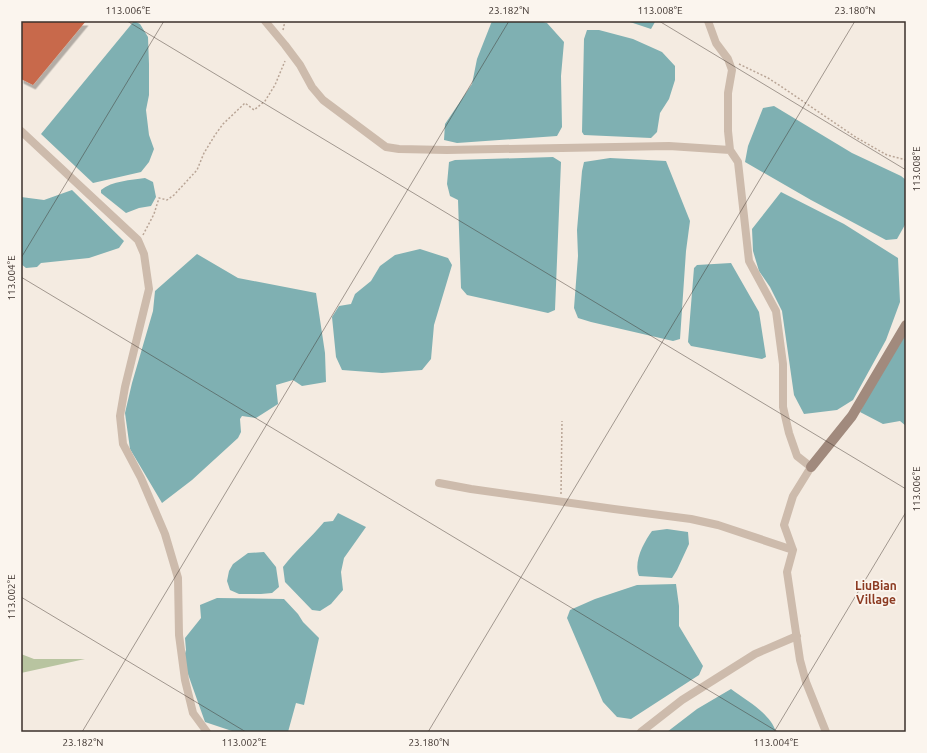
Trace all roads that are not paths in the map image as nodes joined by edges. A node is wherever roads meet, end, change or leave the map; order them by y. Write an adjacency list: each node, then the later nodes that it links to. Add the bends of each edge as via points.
1 (265, 21): 4 (street, via 300,65 312,87 323,100 386,147 447,150 669,146)
2 (708, 21): 4 (street, via 716,43 728,59 732,70 728,93)
3 (21, 131): 10 (street, via 138,240 144,254 149,289 125,386 120,416 123,444 141,478 164,534 178,578 179,635 185,680 193,713)
4 (730, 150): 6 (street, via 738,162 750,261 776,311 783,364 783,407 789,433 798,456)
5 (906, 325): 6 (street, via 852,416)
6 (811, 466): 8 (street, via 792,496 784,525)
7 (439, 483): 8 (street, via 561,502 691,518)
8 (793, 550): 9 (street, via 787,572)
9 (797, 636): 11 (street, via 755,654 682,700); 12 (street, via 806,682)
10 (207, 732)
11 (641, 732)
12 (826, 732)

